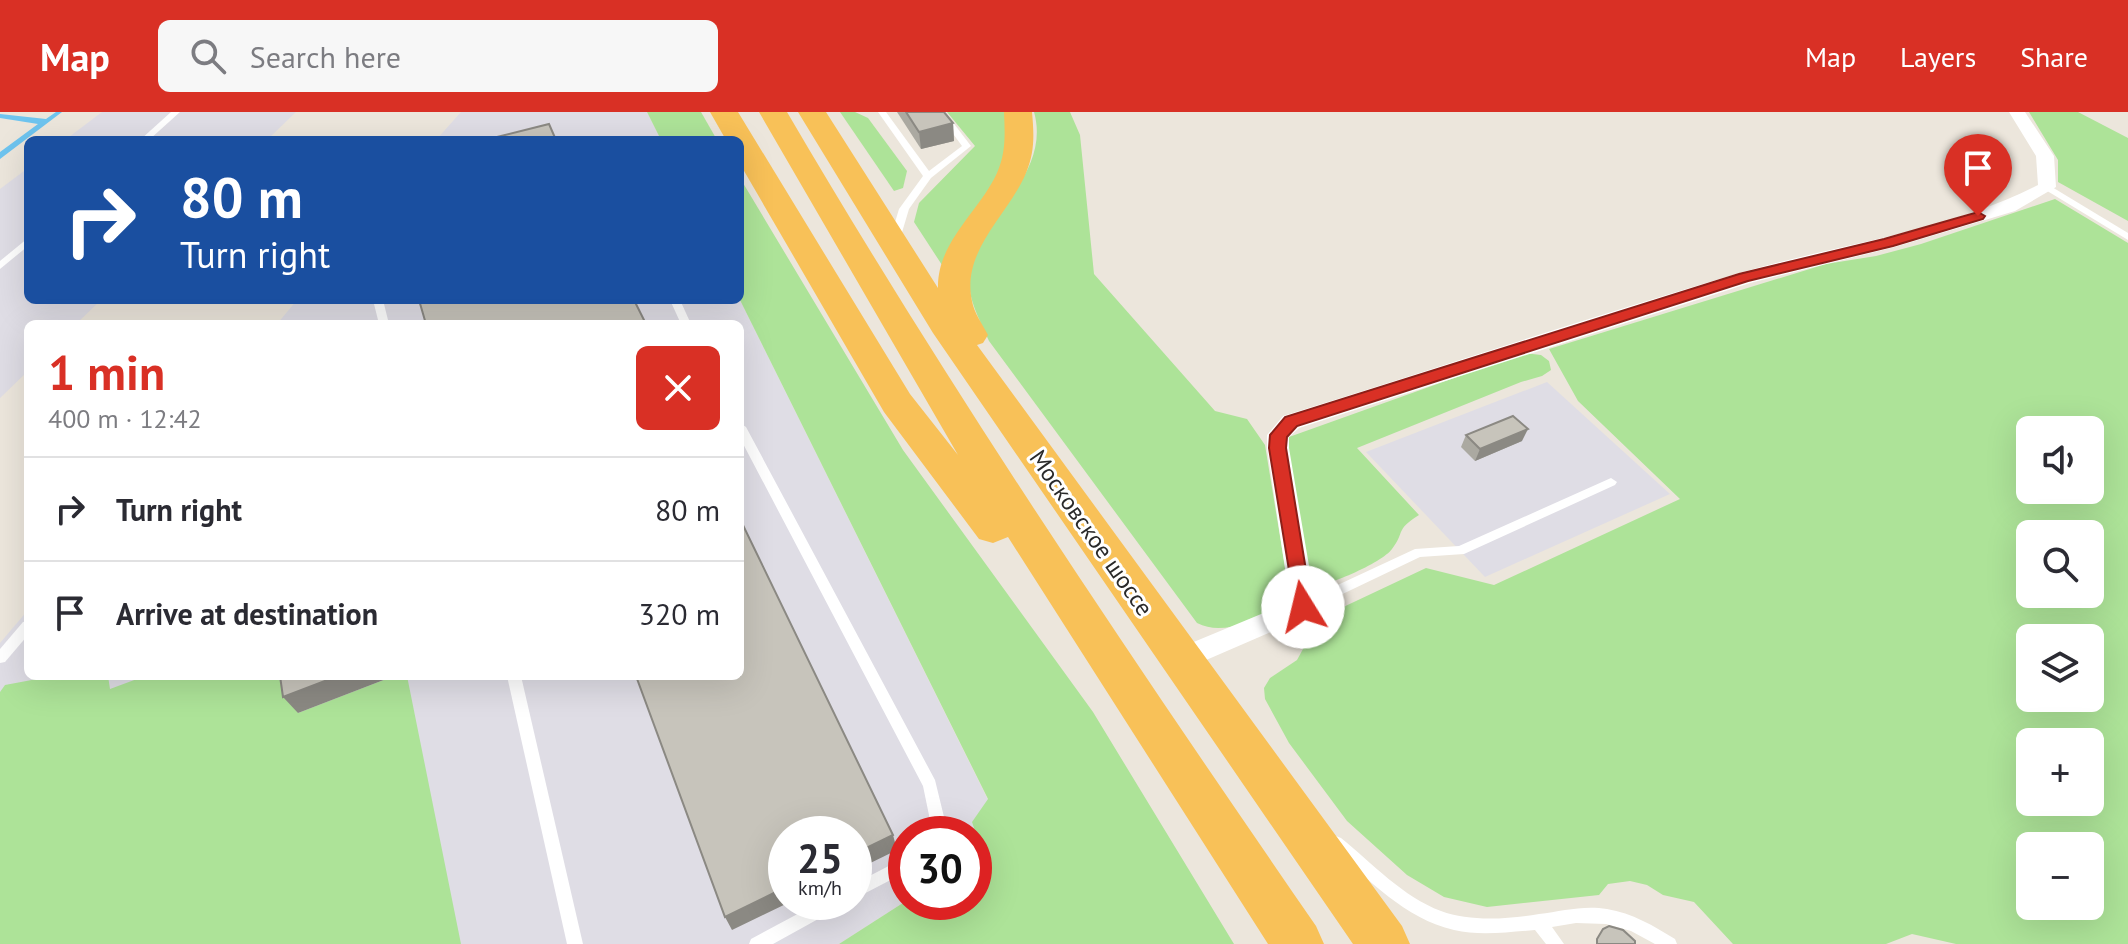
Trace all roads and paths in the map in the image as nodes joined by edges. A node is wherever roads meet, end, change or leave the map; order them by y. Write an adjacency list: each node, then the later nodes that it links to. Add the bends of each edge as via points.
1 (176, 112): 9 (lane)
2 (724, 112): 10 (highway)
3 (773, 112): 22 (highway, via 924,373)
4 (812, 112): 16 (highway, Московское шоссе)
5 (882, 112): 12 (lane)
6 (941, 112): 12 (lane, via 967,146)
7 (1018, 112): 18 (highway, via 1023,134 1019,162 965,242 953,283 966,328 995,369)
8 (2017, 112): 13 (street, via 2045,156)
9 (149, 136)
10 (738, 136)
11 (744, 146): 22 (highway, via 897,403 1003,543)
12 (928, 176): 16 (lane, via 904,209)
13 (2047, 187): 14 (lane); 21 (street, via 2008,207 1744,278 1291,422 1278,435 1278,448)
14 (2128, 237)
15 (24, 245): 17 (lane)
16 (893, 246): 18 (highway, Московское шоссе)
17 (0, 266)
18 (1013, 421): 25 (highway, Московское шоссе)
19 (744, 435): 28 (lane, via 930,785)
20 (1611, 482): 21 (lane, via 1460,551 1419,552)
21 (1303, 607): 25 (street)
22 (1085, 627): 34 (highway)
23 (24, 631): 24 (lane)
24 (0, 658)
25 (1181, 659): 27 (highway, Московское шоссе)
26 (515, 680): 32 (lane)
27 (1278, 798): 30 (lane, via 1426,914 1482,925); 35 (highway, Московское шоссе)
28 (937, 816)
29 (802, 920): 33 (lane)
30 (1538, 922): 31 (lane, via 1579,913 1617,916); 36 (lane)
31 (1642, 926): 37 (lane); 38 (lane)
32 (575, 944)
33 (757, 944)
34 (1298, 944)
35 (1384, 944)
36 (1556, 944)
37 (1652, 944)
38 (1669, 944)

